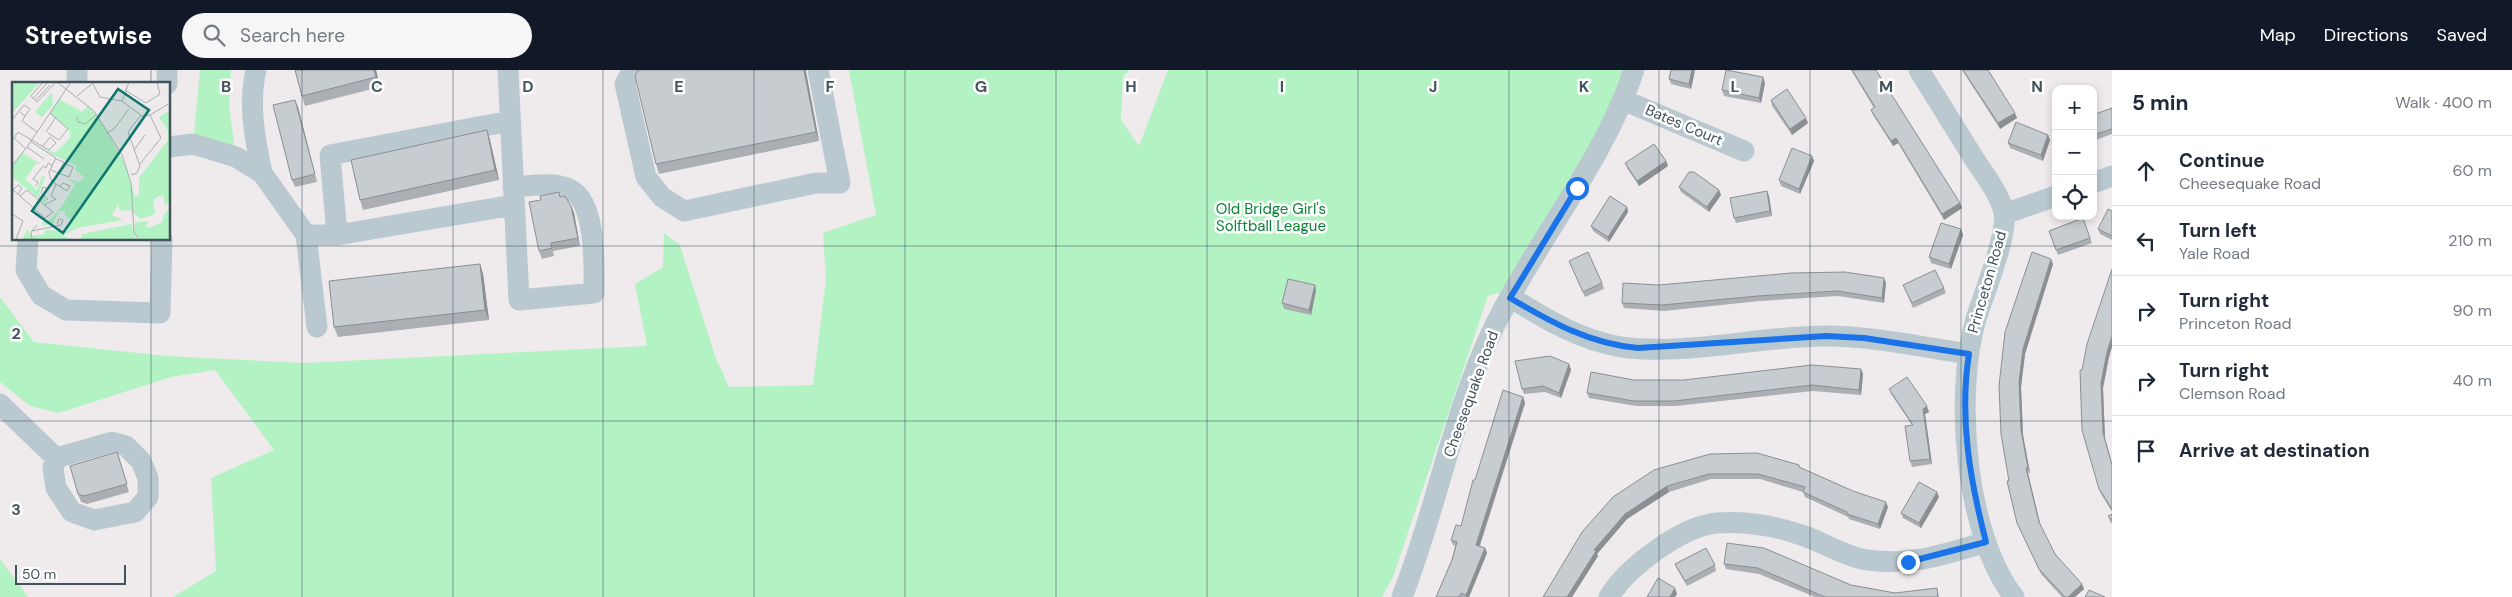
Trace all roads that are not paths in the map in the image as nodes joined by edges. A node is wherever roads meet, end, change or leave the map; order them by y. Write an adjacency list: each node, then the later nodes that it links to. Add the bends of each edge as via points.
1 (256, 70): 11 (street, via 252,115)
2 (508, 70): 8 (street)
3 (633, 70): 4 (street, via 625,84 646,177 662,197 684,211 816,183 840,182)
4 (818, 70)
5 (1634, 70): 7 (street, Cheesequake Road)
6 (1920, 70): 16 (street, Princeton Road, via 1992,188)
7 (1623, 100): 10 (street, Bates Court); 21 (street, Cheesequake Road, via 1602,146)
8 (510, 121): 14 (street); 17 (street, via 330,155)
9 (170, 147): 11 (street, via 192,144 236,157)
10 (1744, 151)
11 (262, 173): 18 (street)
12 (2112, 176): 13 (street)
13 (2097, 181)
14 (514, 196): 14 (street, via 519,300 594,293 595,245 591,225 573,190 559,186); 17 (street)
15 (2052, 197): 16 (street)
16 (2004, 214): 23 (street, Princeton Road, via 1999,245)
17 (337, 235): 18 (street)
18 (306, 236): 22 (street)
19 (28, 240): 20 (street, via 26,270 41,295 66,310 160,313)
20 (162, 240)
21 (1510, 298): 23 (street, via 1568,331 1620,346 1661,348 1826,336 1864,338); 27 (street, Cheesequake Road, via 1485,348)
22 (317, 327)
23 (1969, 354): 26 (street, Princeton Road, via 1964,397 1965,426)
24 (0, 404): 25 (street)
25 (56, 458): 25 (street, via 53,468 56,488 72,512 94,520 135,512 148,497 148,478 141,461 126,446 112,442)
26 (1986, 542): 28 (street, via 1908,562 1864,560 1796,533 1750,523 1715,523 1653,552 1634,566); 29 (street, Princeton Road, via 1996,569)
27 (1402, 597)
28 (1609, 597)
29 (2014, 597)

